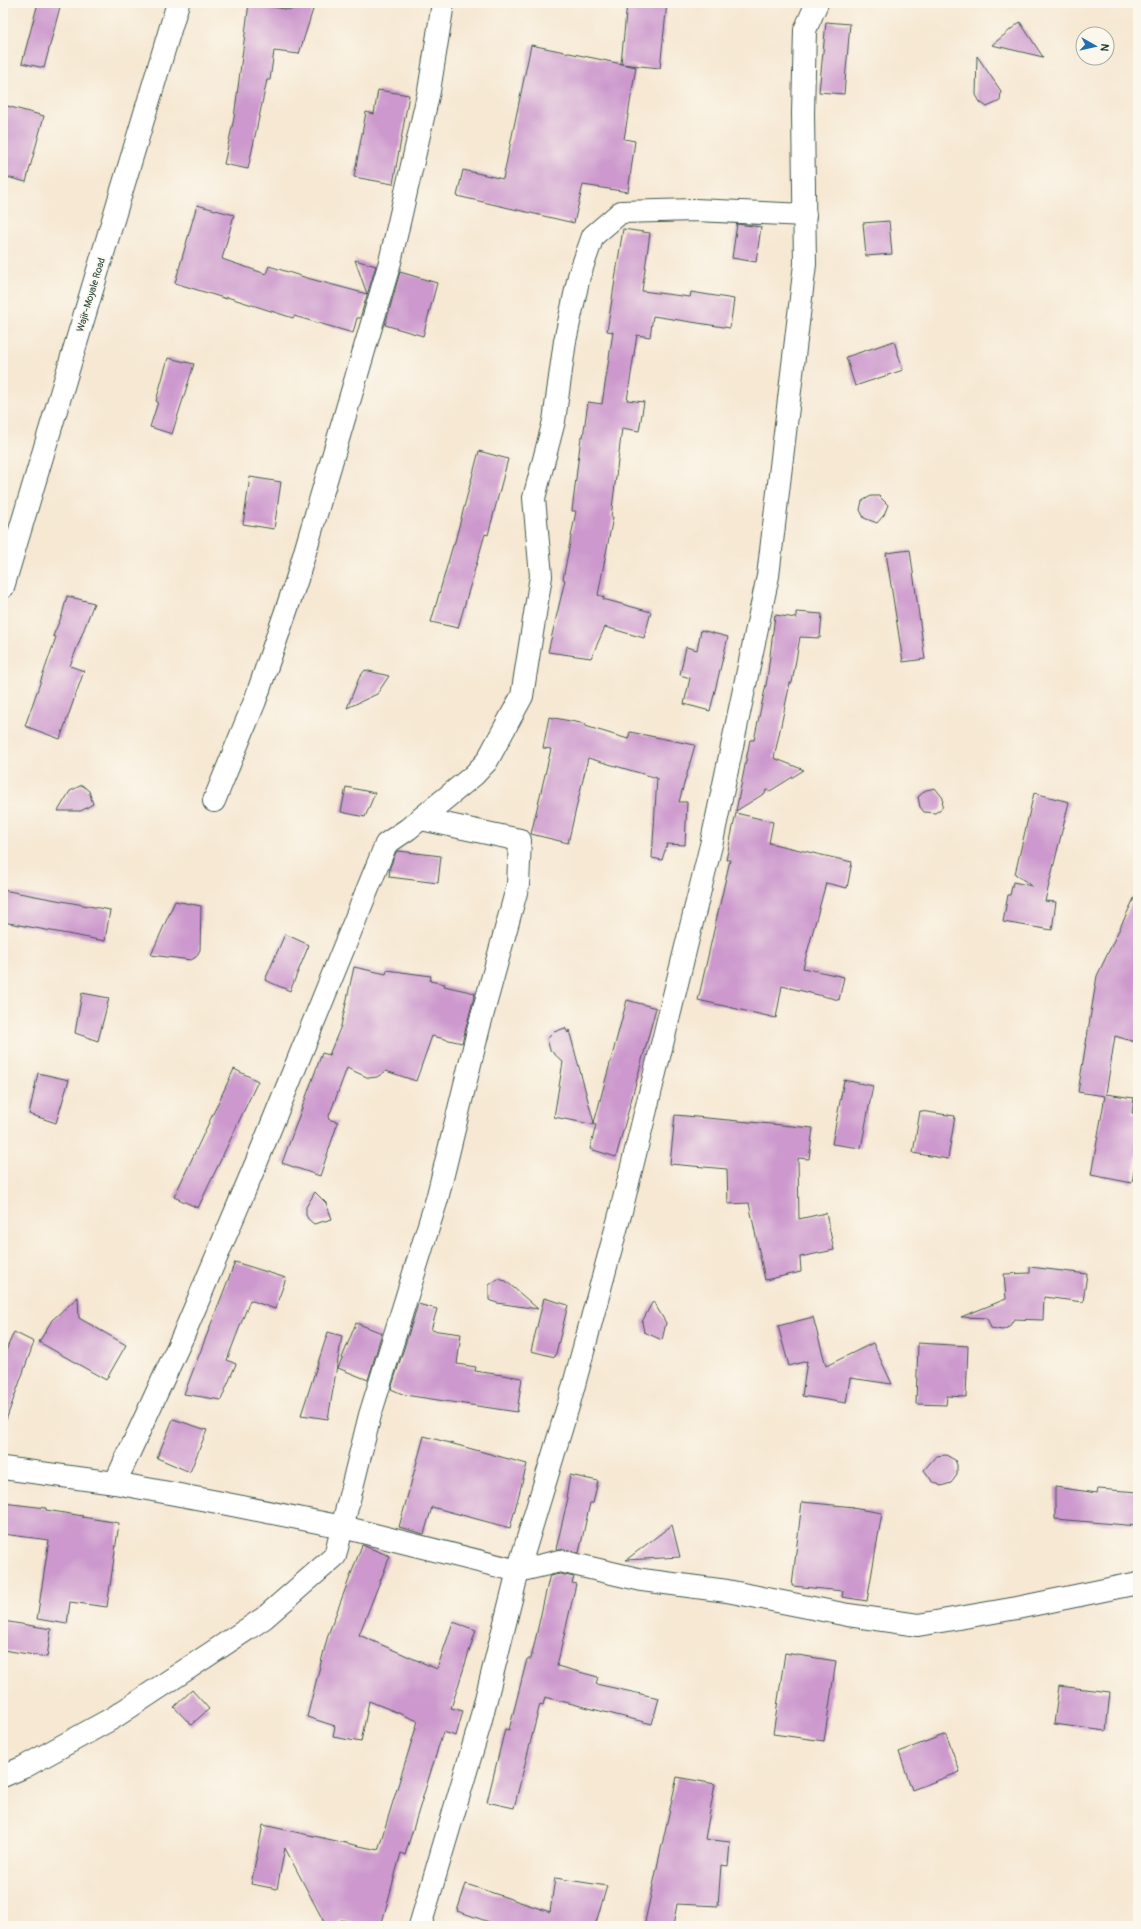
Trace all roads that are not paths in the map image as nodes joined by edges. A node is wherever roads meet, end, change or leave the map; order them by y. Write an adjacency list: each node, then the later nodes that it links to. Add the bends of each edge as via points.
1 (178, 3): 5 (street, Wajir-Moyale Road)
2 (443, 3): 6 (street, via 430,91 390,262 297,579 255,701)
3 (817, 3): 4 (street, via 805,30)
4 (805, 215): 7 (street, via 695,210 621,212 593,236 579,276 565,340 554,421 534,498 540,576 522,696 487,761); 11 (street, via 806,264 768,576 712,841 621,1211 569,1403)
5 (3, 587)
6 (214, 802)
7 (421, 819): 9 (street, via 386,844 257,1161 186,1328); 10 (street, via 520,840 518,886 479,1027 437,1199 370,1415)
8 (3, 1468): 9 (street)
9 (115, 1483): 10 (street)
10 (343, 1527): 11 (street); 13 (street, via 335,1556 264,1618 113,1718)
11 (518, 1571): 12 (street, via 560,1561 642,1580 727,1591 848,1615 918,1625); 14 (street, via 479,1727)
12 (1138, 1583)
13 (3, 1776)
14 (420, 1926)

